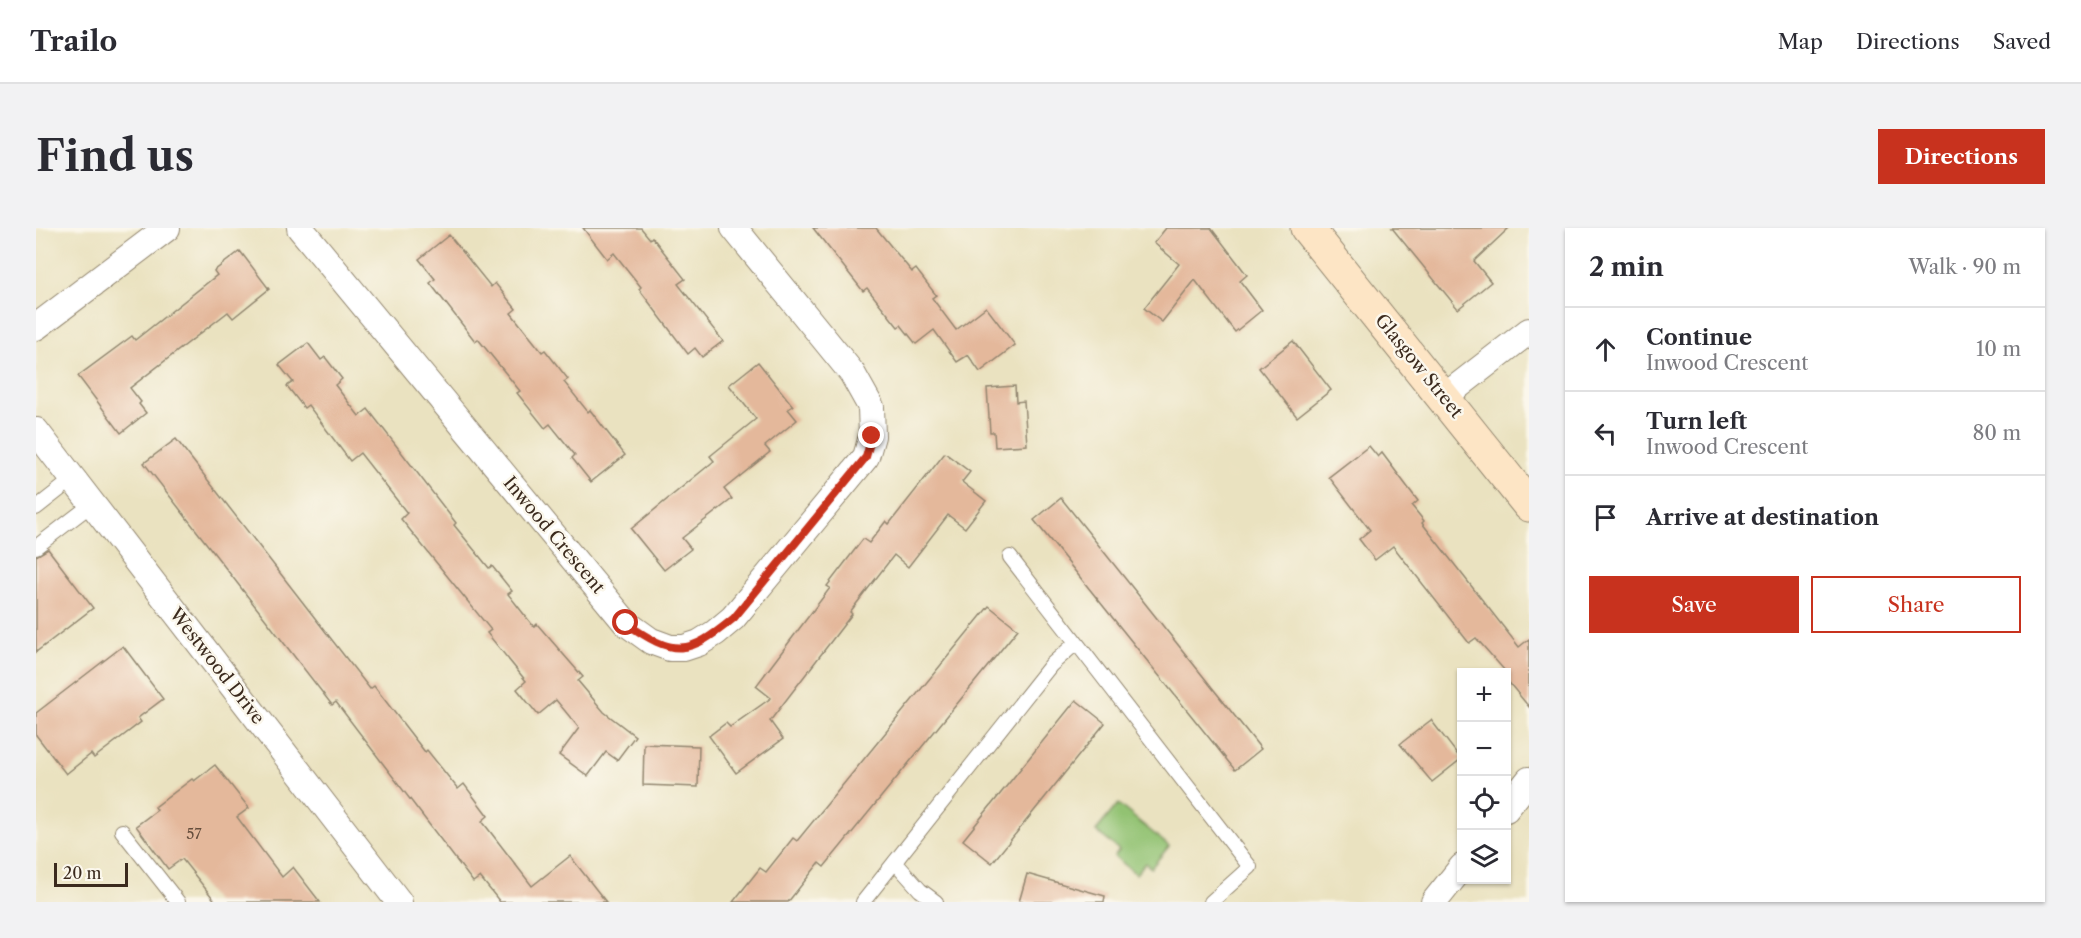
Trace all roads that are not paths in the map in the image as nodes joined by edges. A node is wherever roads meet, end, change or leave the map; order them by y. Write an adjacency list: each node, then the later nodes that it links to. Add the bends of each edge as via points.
1 (167, 228): 5 (street)
2 (300, 228): 3 (street, Inwood Crescent, via 626,623 669,648 684,648 699,643 734,618 866,457 872,436 871,407 852,374)
3 (734, 228)
4 (1307, 228): 7 (street, Glasgow Street)
5 (36, 327)
6 (1529, 331): 7 (street)
7 (1444, 397): 11 (street, Glasgow Street)
8 (36, 431): 9 (street, Westwood Drive)
9 (73, 479): 10 (street, Westwood Drive); 12 (lane)
10 (92, 504): 13 (lane); 22 (street, Westwood Drive)
11 (1529, 505)
12 (36, 508)
13 (36, 547)
14 (1010, 557): 15 (lane)
15 (1076, 643): 19 (lane, via 1051,665); 25 (lane, via 1250,867)
16 (1529, 780): 17 (street)
17 (1511, 803)
18 (122, 831): 21 (lane)
19 (895, 862): 23 (lane); 24 (lane)
20 (1457, 872): 26 (street)
21 (178, 902)
22 (399, 902)
23 (863, 902)
24 (936, 902)
25 (1211, 902)
26 (1434, 902)

